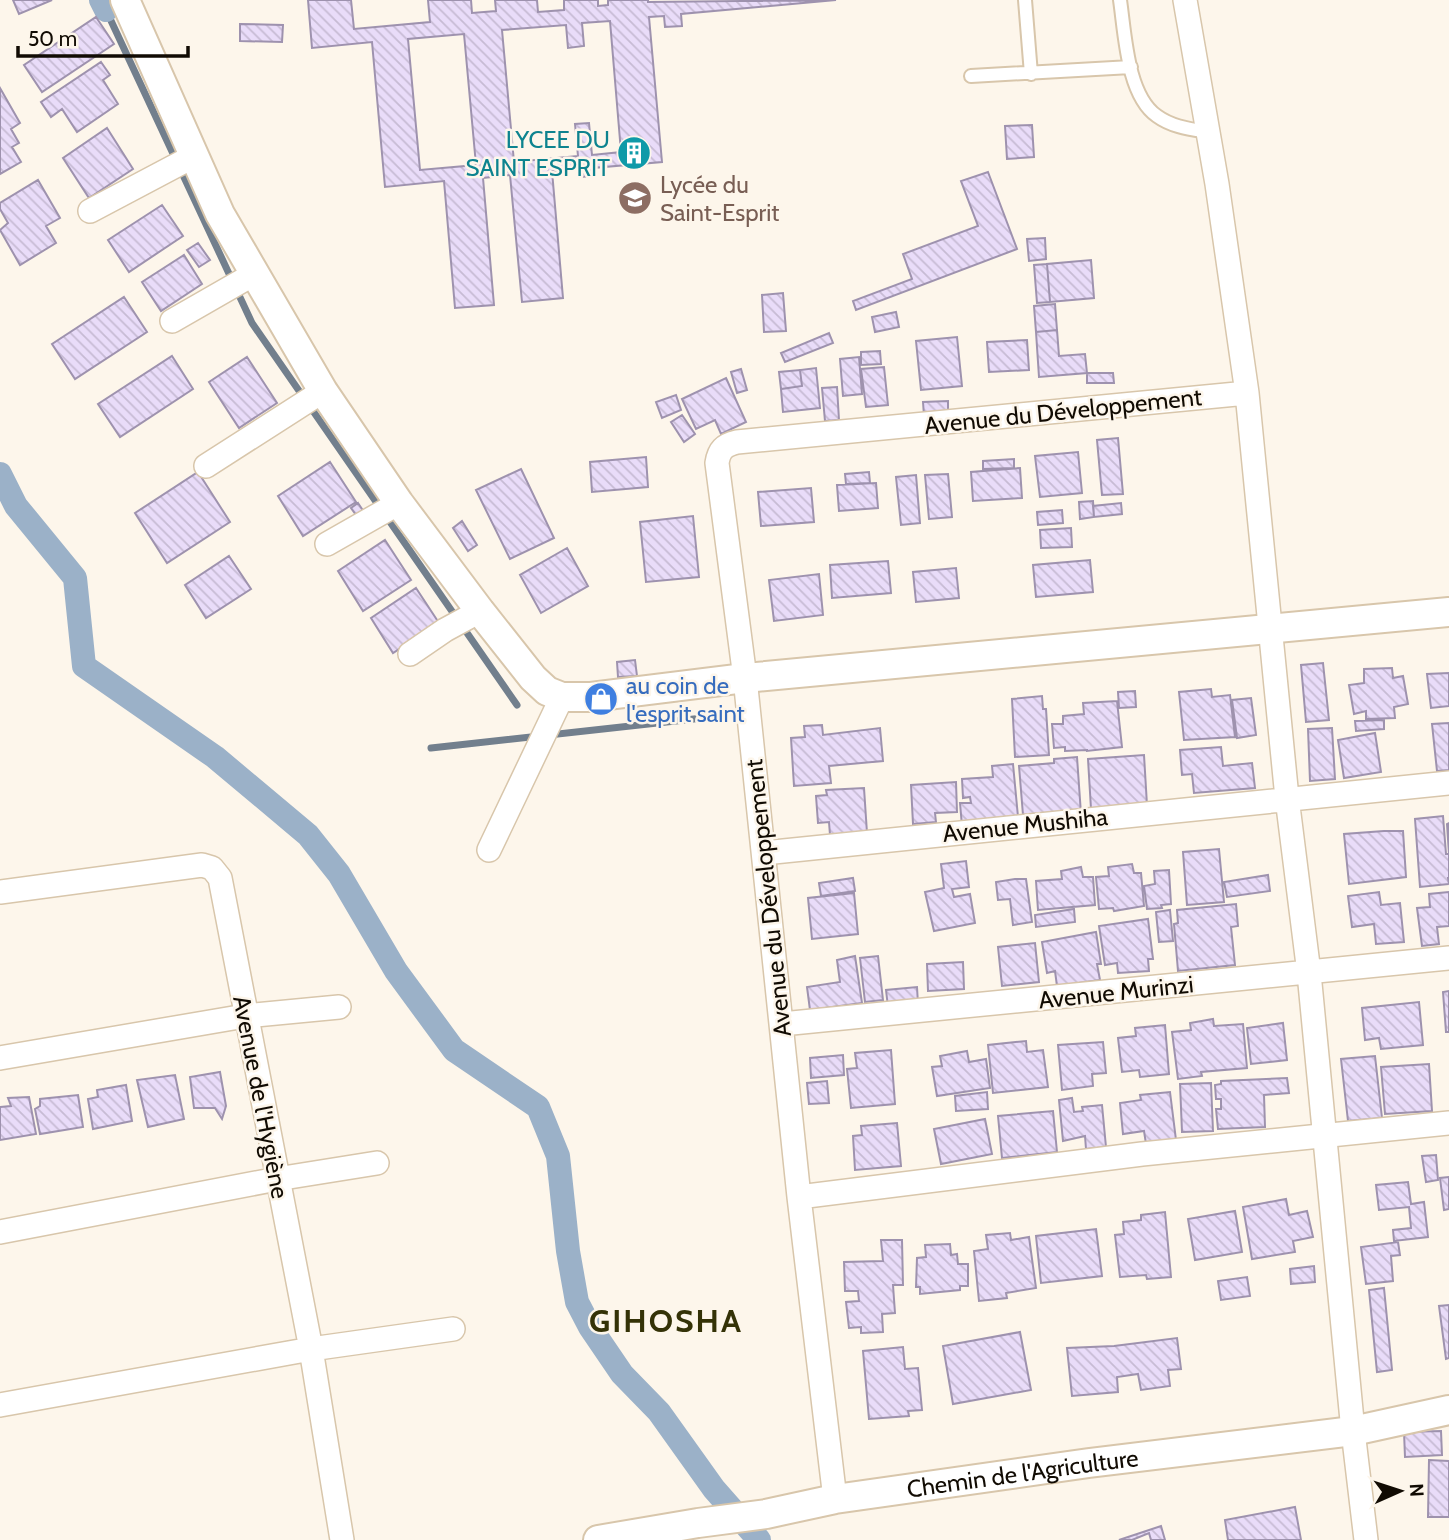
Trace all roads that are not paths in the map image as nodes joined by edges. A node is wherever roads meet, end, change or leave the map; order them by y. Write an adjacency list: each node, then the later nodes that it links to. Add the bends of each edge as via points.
1 (125, 0): 9 (street)
2 (1025, 0): 6 (lane)
3 (1120, 0): 5 (lane)
4 (1185, 0): 8 (street)
5 (1130, 67): 6 (lane); 8 (lane, via 1140,96 1155,115 1177,127)
6 (1031, 74): 7 (lane)
7 (971, 76)
8 (1208, 132): 14 (street)
9 (194, 156): 10 (street); 11 (street)
10 (90, 211)
11 (254, 274): 12 (street); 13 (street)
12 (172, 321)
13 (323, 391): 15 (street); 16 (street)
14 (1247, 393): 20 (street); 22 (street, Avenue du Développement, via 727,444 717,463)
15 (206, 466)
16 (399, 503): 17 (street); 18 (street)
17 (327, 544)
18 (480, 611): 21 (street); 23 (street, via 533,678)
19 (1449, 612): 20 (street)
20 (1270, 630): 22 (street); 25 (street)
21 (410, 654)
22 (745, 678): 23 (street); 27 (street, Avenue du Développement)
23 (562, 697): 26 (street)
24 (1449, 783): 25 (street, Avenue Mushiha)
25 (1287, 798): 27 (street, Avenue Mushiha); 30 (street)
26 (489, 850)
27 (764, 853): 33 (street, Avenue du Développement)
28 (0, 892): 32 (street, Avenue de l'Hygiène, via 202,865 212,868 220,878)
29 (1449, 958): 30 (street, Avenue Murinzi)
30 (1309, 973): 33 (street, Avenue Murinzi); 36 (street)
31 (339, 1007): 32 (street)
32 (245, 1016): 34 (street); 38 (street, Avenue de l'Hygiène)
33 (782, 1024): 39 (street, Avenue du Développement)
34 (0, 1058)
35 (1449, 1123): 36 (street)
36 (1325, 1136): 39 (street, via 1128,1155); 45 (street)
37 (376, 1163): 38 (street)
38 (277, 1179): 40 (street); 42 (street, Avenue de l'Hygiène)
39 (799, 1197): 46 (street, Avenue du Développement)
40 (0, 1232)
41 (453, 1329): 42 (street)
42 (311, 1349): 43 (street); 47 (street, Avenue de l'Hygiène)
43 (0, 1405)
44 (1449, 1410): 45 (street, Chemin de l'Agriculture)
45 (1353, 1431): 46 (street, Chemin de l'Agriculture); 49 (street)
46 (835, 1499): 48 (street, Chemin de l'Agriculture)
47 (342, 1540)
48 (598, 1540)
49 (1366, 1540)

